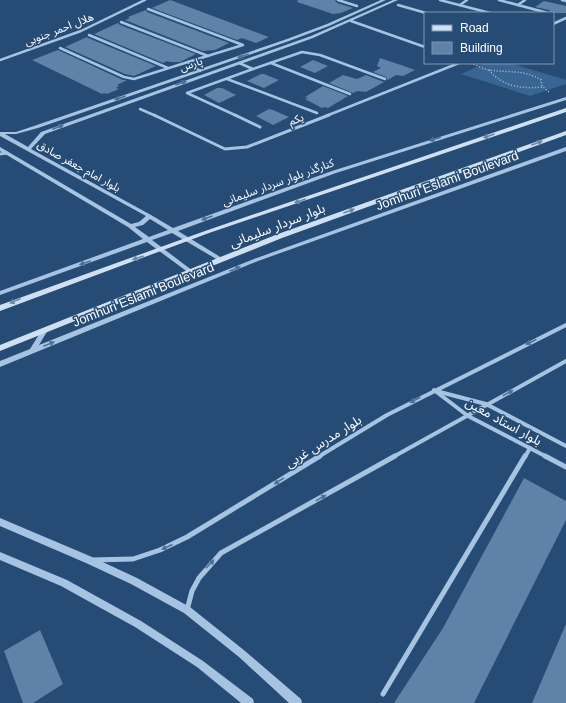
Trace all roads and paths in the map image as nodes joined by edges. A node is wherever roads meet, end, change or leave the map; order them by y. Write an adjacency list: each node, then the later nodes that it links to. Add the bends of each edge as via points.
1 (145, 0): 28 (street, هلال احمر جنوبی, via 81,31)
2 (338, 0): 14 (street)
3 (384, 0): 19 (street, پارس)
4 (396, 0): 21 (street, پارس)
5 (440, 0): 12 (street)
6 (467, 0): 12 (street)
7 (499, 0): 13 (street)
8 (525, 0): 13 (street)
9 (562, 0): 10 (street)
10 (566, 1)
11 (398, 5): 16 (street)
12 (460, 5): 17 (street)
13 (518, 5): 18 (street)
14 (358, 6)
15 (148, 9): 27 (street, via 243,45)
16 (424, 12)
17 (486, 12)
18 (544, 12)
19 (343, 18): 21 (street); 37 (street, پارس, one-way to 37)
20 (566, 18): 23 (street)
21 (351, 21): 25 (street); 30 (street, پارس)
22 (121, 22): 27 (street)
23 (554, 24)
24 (89, 34): 34 (street)
25 (424, 47)
26 (60, 48): 34 (street, via 124,77 134,79)
27 (208, 56): 29 (street)
28 (0, 60)
29 (188, 62): 34 (street); 37 (street)
30 (239, 63): 35 (street); 55 (street, پارس, one-way to 30)
31 (271, 63): 35 (street); 41 (street, via 302,52 320,55); 46 (street)
32 (457, 64): 50 (street, یکم, via 247,147 225,149)
33 (473, 64): 36 (path)
34 (168, 68)
35 (253, 69): 40 (street)
36 (488, 70): 39 (path); 44 (path, via 519,70 541,80)
37 (200, 71): 53 (street, پارس, one-way to 53)
38 (488, 75): 39 (path)
39 (493, 76): 42 (path)
40 (227, 78): 52 (street); 54 (street, via 187,93)
41 (385, 79)
42 (500, 80): 43 (path); 44 (path, via 520,88)
43 (497, 82)
44 (543, 87): 45 (path)
45 (548, 92)
46 (350, 94)
47 (566, 98): 49 (street, کنارگذر بلوار سردار سلیمانی)
48 (566, 101): 49 (street)
49 (554, 102): 65 (street, کنارگذر بلوار سردار سلیمانی, one-way to 65, via 334,172)
50 (140, 108)
51 (566, 110): 67 (main road, بلوار سردار سلیمانی, one-way to 67)
52 (317, 113)
53 (36, 127): 55 (street, via 34,131); 57 (street, پارس, via 16,133)
54 (260, 127)
55 (43, 133): 60 (street, پارس)
56 (566, 133): 69 (main road, بلوار سردار سلیمانی, one-way to 56)
57 (0, 134): 60 (street, بلوار امام جعفر صادق)
58 (0, 149): 61 (street, بلوار امام جعفر صادق)
59 (566, 149): 76 (street, Jomhuri Eslami Boulevard, one-way to 59, via 256,260)
60 (28, 150): 63 (street, بلوار امام جعفر صادق)
61 (7, 153): 62 (street); 64 (street, بلوار امام جعفر صادق)
62 (0, 154)
63 (149, 216): 64 (street, via 138,225); 65 (street, بلوار امام جعفر صادق)
64 (130, 226): 66 (street, بلوار امام جعفر صادق)
65 (173, 230): 66 (street, کنارگذر بلوار سردار سلیمانی); 67 (street, بلوار امام جعفر صادق)
66 (147, 240): 68 (street, بلوار امام جعفر صادق); 71 (street, کنارگذر بلوار سردار سلیمانی, one-way to 71)
67 (187, 240): 68 (main road, بلوار سردار سلیمانی); 69 (street, بلوار امام جعفر صادق)
68 (160, 250): 70 (street, بلوار امام جعفر صادق); 72 (main road, بلوار سردار سلیمانی, one-way to 72)
69 (220, 259): 70 (main road, بلوار سردار سلیمانی)
70 (190, 272): 74 (main road, بلوار سردار سلیمانی)
71 (0, 293)
72 (0, 308)
73 (566, 325): 79 (street, بلوار مدرس غربی, one-way to 79)
74 (45, 330): 75 (main road, بلوار سردار سلیمانی); 76 (street)
75 (0, 348)
76 (32, 351): 78 (street, Jomhuri Eslami Boulevard)
77 (566, 361): 80 (street, one-way to 77)
78 (0, 364)
79 (434, 390): 80 (street, بلوار استاد معین); 81 (street, بلوار استاد معین); 87 (street, بلوار مدرس غربی, one-way to 87, via 387,415 187,537 134,559)
80 (486, 404): 81 (street); 82 (street, بلوار استاد معین)
81 (468, 416): 83 (street, بلوار استاد معین); 88 (street, one-way to 81, via 191,591 200,574 220,553)
82 (566, 446)
83 (530, 448): 84 (street, بلوار استاد معین); 89 (street)
84 (566, 467)
85 (0, 522): 87 (street)
86 (0, 556): 90 (street, via 64,583 138,624 200,664)
87 (89, 560): 88 (street)
88 (186, 610): 91 (street, via 242,654)
89 (383, 694)
90 (249, 703)
91 (297, 703)

